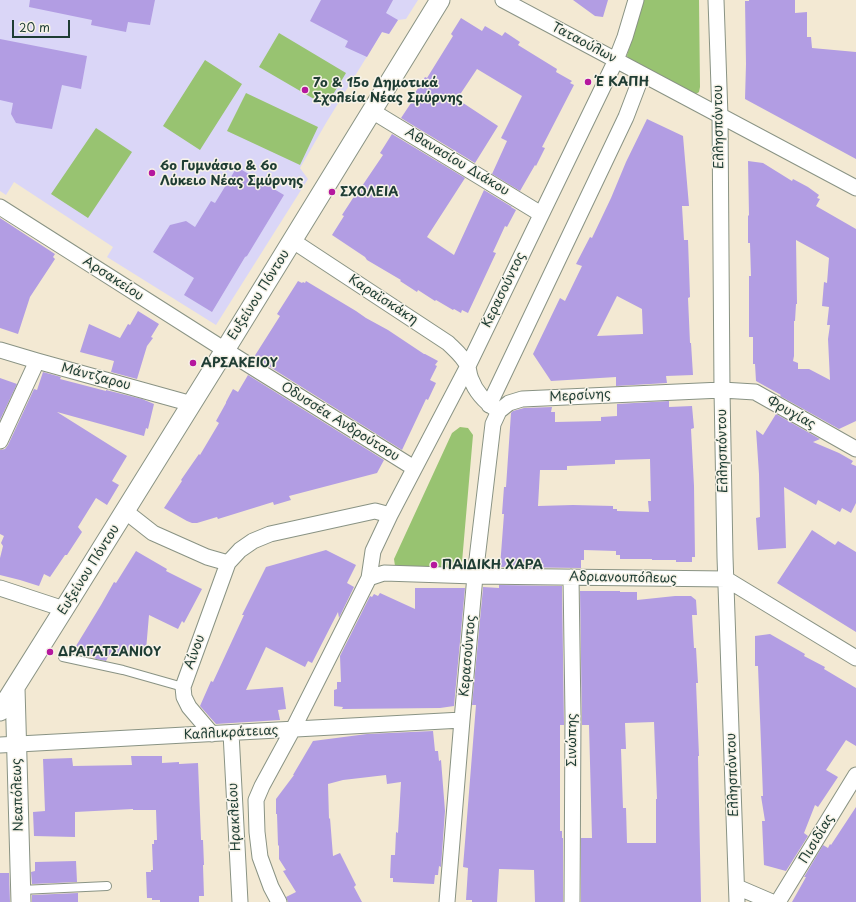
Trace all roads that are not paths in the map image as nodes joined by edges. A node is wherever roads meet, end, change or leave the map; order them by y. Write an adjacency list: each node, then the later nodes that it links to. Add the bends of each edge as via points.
1 (440, 0): 7 (street, Ευξείνου Πόντου)
2 (503, 0): 5 (street, Ταταούλων)
3 (636, 0): 5 (street, Κερασούντος)
4 (716, 0): 8 (street, Ελλησπόντου)
5 (616, 60): 6 (street, Ταταούλων); 11 (street, Κερασούντος)
6 (642, 75): 8 (street, Ταταούλων); 19 (street, Κερασούντος, via 626,117)
7 (372, 110): 11 (street, Αθανασίου Διάκου); 12 (street, Ευξείνου Πόντου)
8 (720, 116): 9 (street, Ταταούλων); 17 (street, Ελλησπόντου)
9 (856, 188)
10 (0, 207): 14 (street, Αρσακείου)
11 (541, 214): 16 (street, Κερασούντος)
12 (293, 241): 14 (street, Ευξείνου Πόντου); 16 (street, Καραϊσκάκη, via 448,343)
13 (0, 350): 15 (street, Μάντζαρου)
14 (225, 350): 18 (street, Ευξείνου Πόντου); 22 (street, Οδυσσέα Ανδρούτσου)
15 (37, 361): 18 (street, Μάντζαρου); 20 (street)
16 (468, 366): 19 (street, via 476,390); 22 (street, Κερασούντος)
17 (722, 390): 19 (street, Μερσίνης, via 522,399); 21 (street, Φρυγίας, via 755,392); 29 (street, Ελλησπόντου)
18 (192, 404): 23 (street, Ευξείνου Πόντου)
19 (494, 408): 26 (street, Κερασούντος)
20 (0, 441)
21 (856, 449)
22 (414, 468): 24 (street, Κερασούντος)
23 (125, 511): 25 (street, via 153,533 207,557); 31 (street, Ευξείνου Πόντου)
24 (390, 515): 25 (street, via 375,511 270,534 240,550); 28 (street, Κερασούντος, via 373,551)
25 (228, 563): 34 (street, Αίνου)
26 (475, 576): 27 (street, Αδριανουπόλεως); 28 (street, Αδριανουπόλεως, via 384,573); 37 (street, Κερασούντος)
27 (571, 577): 29 (street, Αδριανουπόλεως); 49 (street, Σινώπης)
28 (369, 578): 38 (street)
29 (726, 579): 33 (street); 44 (street, Ελλησπόντου)
30 (0, 588): 31 (street)
31 (64, 610): 35 (street, Ευξείνου Πόντου)
32 (63, 657): 34 (lane)
33 (856, 658)
34 (183, 687): 40 (street, via 189,707)
35 (15, 688): 36 (street, Ευξείνου Πόντου); 41 (street, Νεαπόλεως)
36 (0, 711)
37 (462, 720): 38 (street, Καλλικράτειας); 48 (street, Κερασούντος)
38 (293, 729): 39 (street, Καλλικράτειας); 47 (street, via 256,800 260,857)
39 (231, 733): 40 (street, Καλλικράτειας); 46 (street, Ηρακλείου)
40 (212, 734): 41 (street, Καλλικράτειας)
41 (8, 745): 45 (street, Νεαπόλεως)
42 (856, 775): 51 (street, Πισιδίας)
43 (107, 886): 45 (lane)
44 (737, 895): 50 (street)
45 (21, 896)
46 (240, 902)
47 (279, 902)
48 (447, 902)
49 (572, 902)
50 (772, 902)
51 (778, 902)

